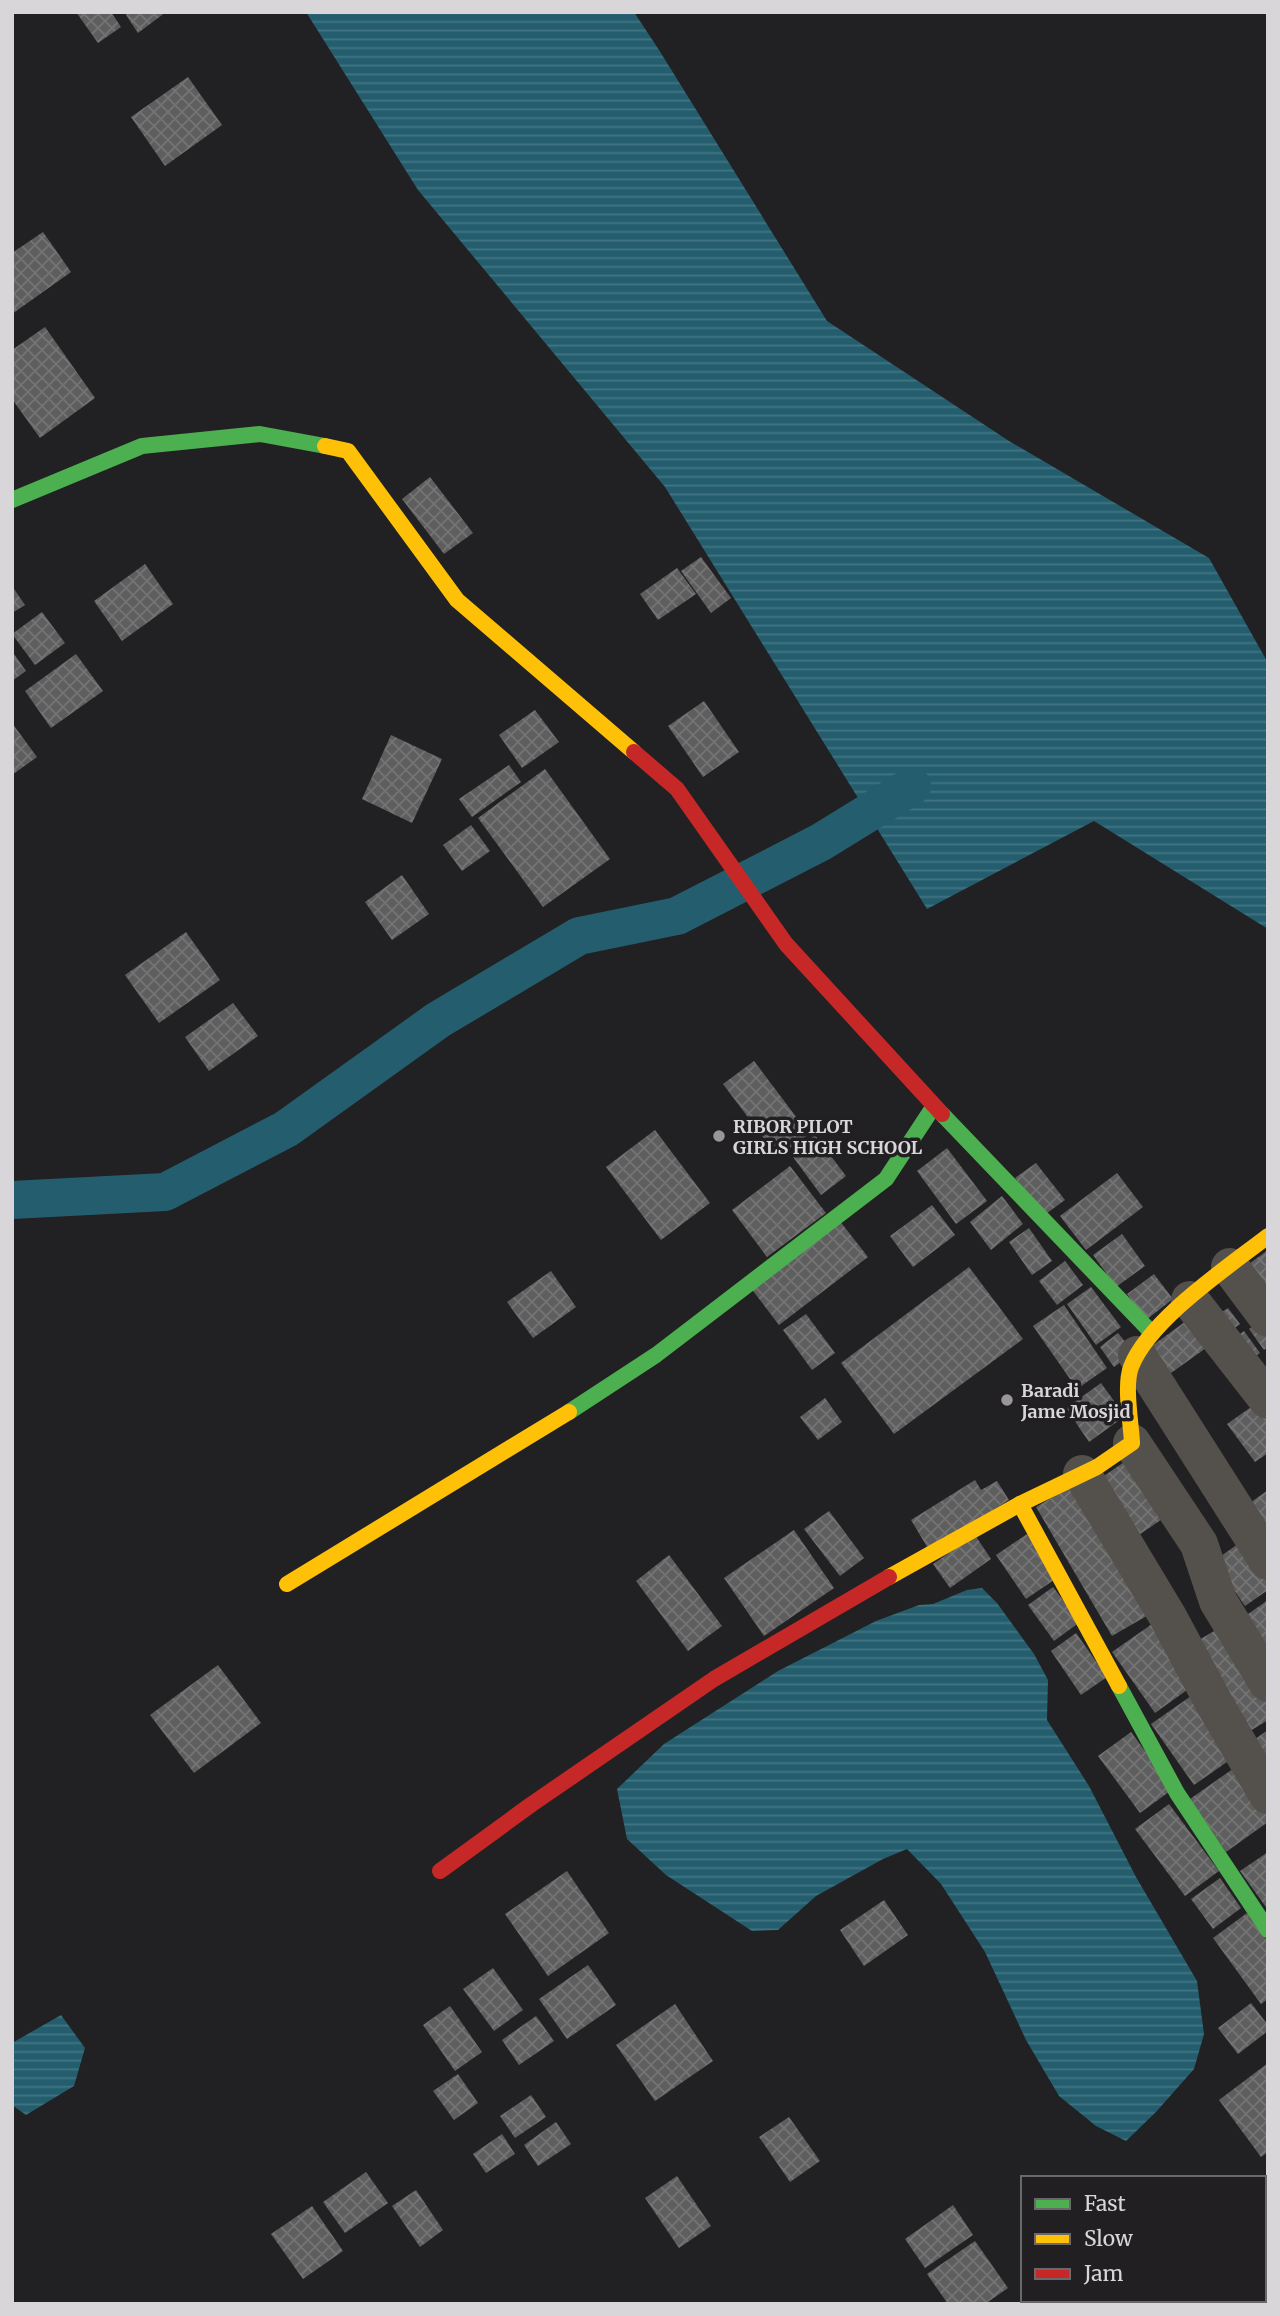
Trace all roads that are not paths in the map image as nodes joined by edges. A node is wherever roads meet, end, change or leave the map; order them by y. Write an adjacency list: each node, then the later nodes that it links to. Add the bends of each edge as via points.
1 (12, 500): 2 (street, via 142,446 260,434 348,451 457,600 677,789 786,944)
2 (934, 1106): 7 (street); 13 (street, via 886,1179 656,1356)
3 (1268, 1236): 4 (street)
4 (1230, 1267): 5 (street); 6 (street)
5 (1190, 1300): 7 (street); 8 (street)
6 (1268, 1318)
7 (1145, 1344): 9 (street, via 1129,1369); 12 (street)
8 (1268, 1400)
9 (1132, 1443): 10 (street); 14 (street, via 1199,1545 1218,1601)
10 (1082, 1474): 11 (street); 15 (street)
11 (1020, 1504): 16 (street, via 714,1679); 17 (street, via 1177,1793)
12 (1268, 1561)
13 (287, 1584)
14 (1268, 1683)
15 (1268, 1796)
16 (440, 1871)
17 (1268, 1930)

